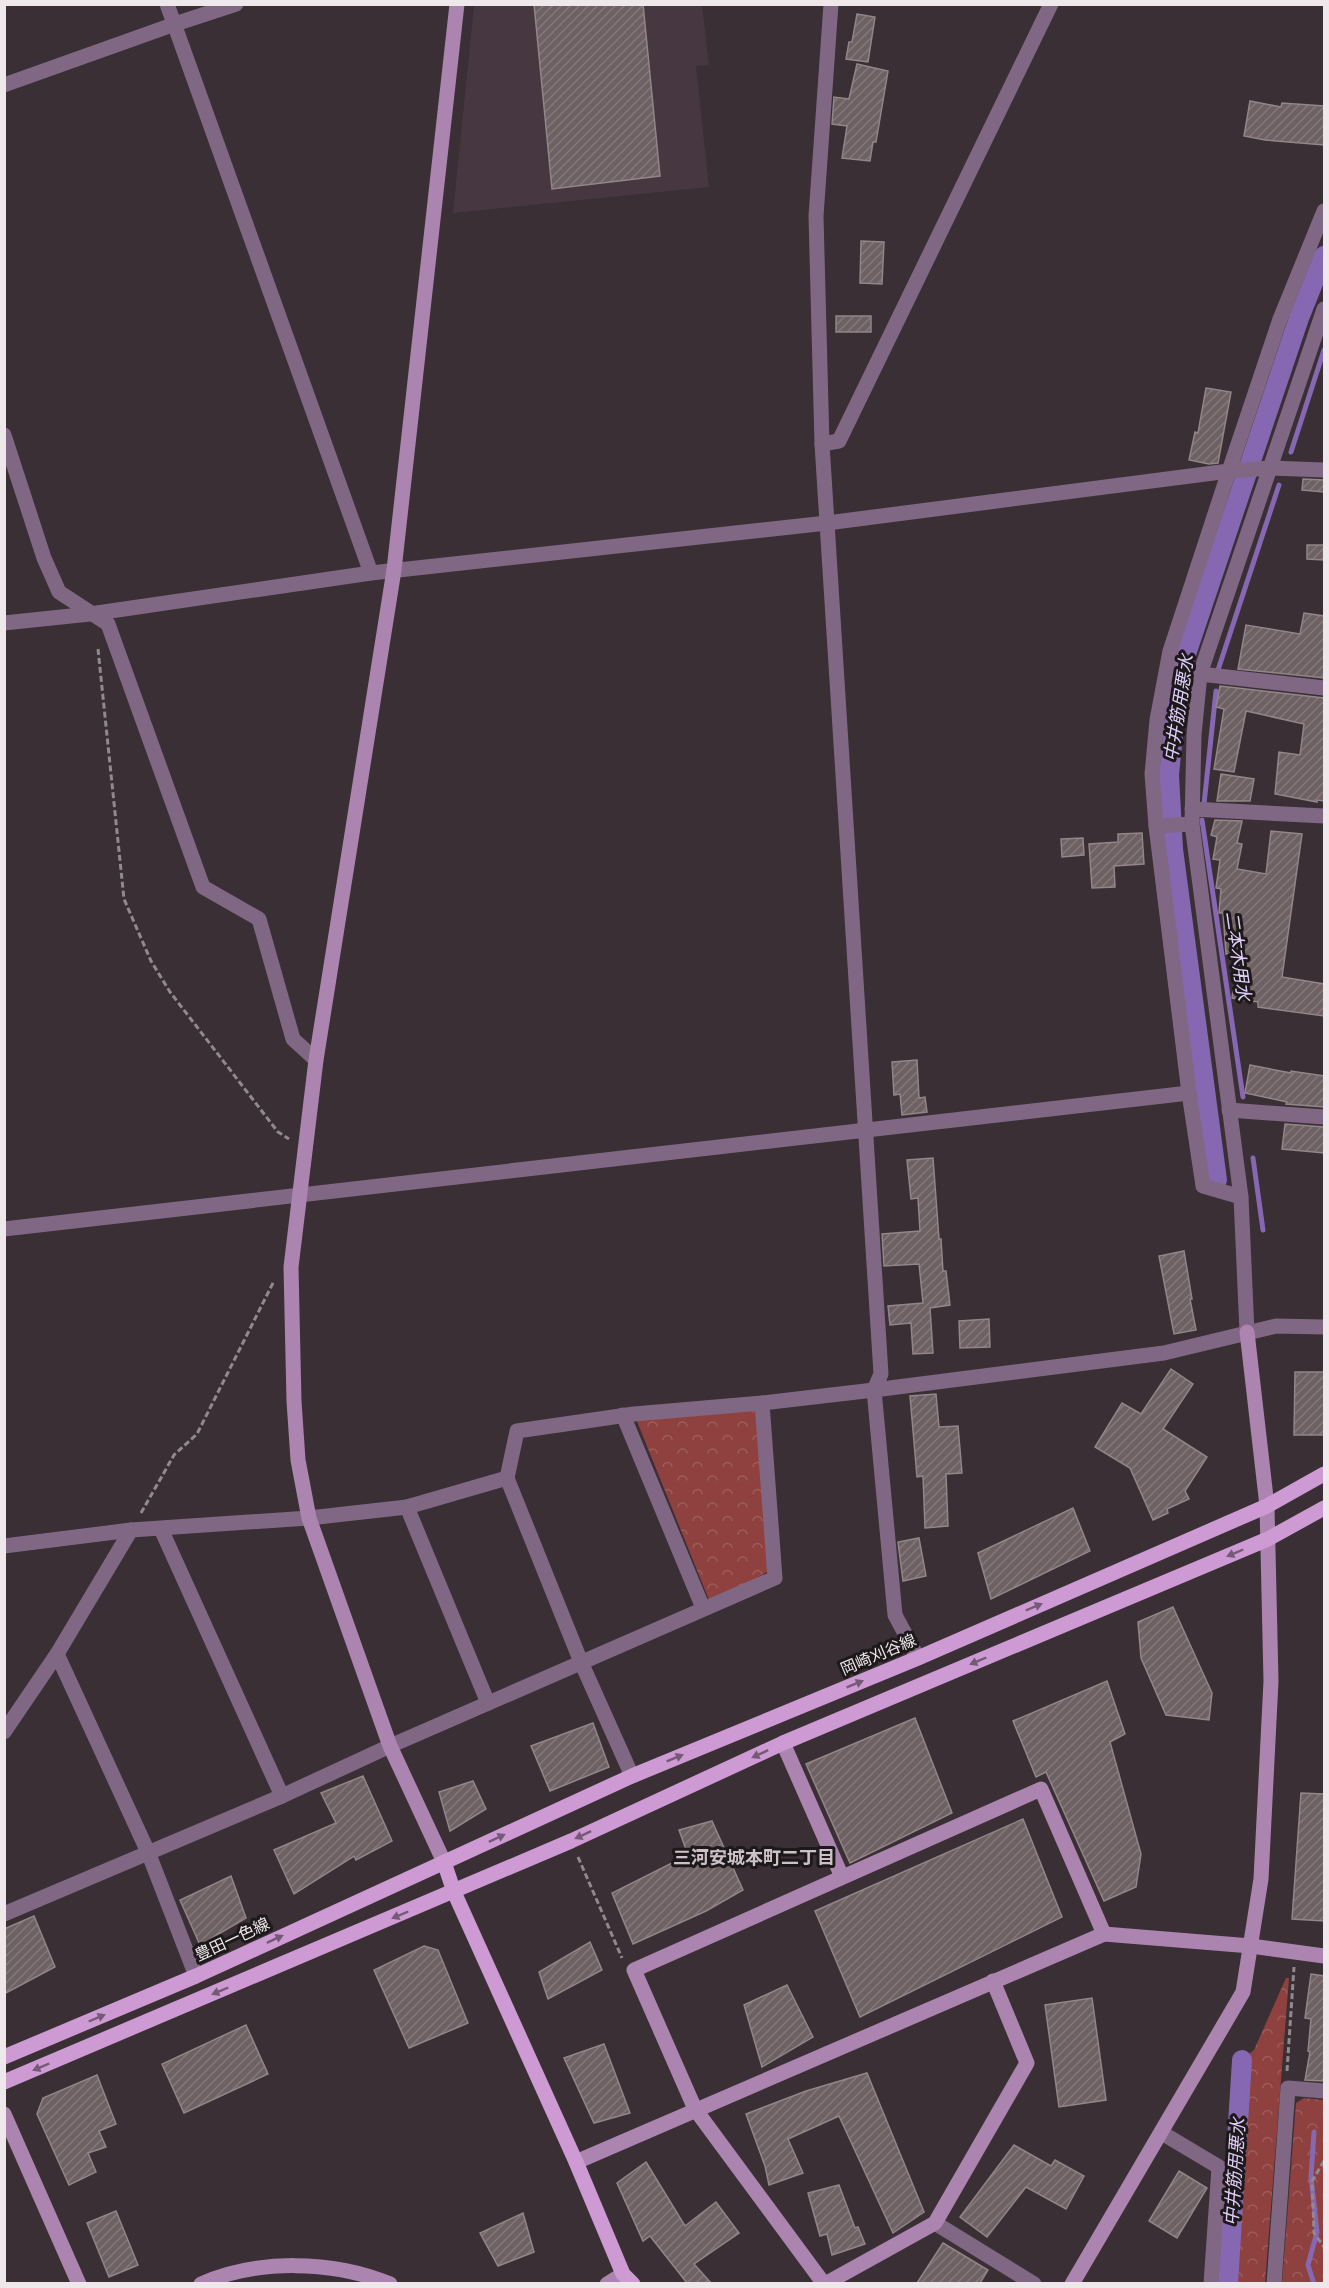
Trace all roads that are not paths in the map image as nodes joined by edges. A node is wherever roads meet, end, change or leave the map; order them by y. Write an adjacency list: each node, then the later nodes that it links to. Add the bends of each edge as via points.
1 (168, 4): 6 (street)
2 (236, 4): 6 (street)
3 (457, 4): 16 (street)
4 (831, 4): 11 (street, via 816,216)
5 (1051, 4): 11 (street, via 839,441)
6 (175, 24): 7 (street); 17 (street)
7 (4, 85)
8 (1324, 211): 14 (street, via 1280,319)
9 (1324, 309): 12 (street)
10 (4, 435): 18 (street, via 59,592)
11 (822, 444): 15 (street)
12 (1270, 468): 13 (street); 14 (street); 20 (street)
13 (1324, 470)
14 (1229, 471): 15 (street); 24 (street, via 1170,651 1152,774)
15 (827, 523): 16 (street); 29 (street)
16 (394, 570): 17 (street); 25 (street)
17 (371, 573): 18 (street)
18 (90, 614): 19 (street); 25 (street, via 108,624 203,887 259,919 293,1039)
19 (4, 623)
20 (1200, 674): 21 (street); 22 (street)
21 (1324, 688)
22 (1192, 816): 23 (street); 24 (street); 27 (street)
23 (1324, 816)
24 (1156, 826): 26 (street)
25 (316, 1060): 30 (street)
26 (1189, 1093): 29 (street); 31 (street, via 1203,1186)
27 (1229, 1110): 28 (street); 31 (street)
28 (1324, 1117)
29 (866, 1130): 30 (street); 35 (street, via 881,1374)
30 (299, 1194): 32 (street); 43 (street, via 291,1267 294,1401 297,1448)
31 (1241, 1197): 34 (street)
32 (4, 1229)
33 (1324, 1327): 34 (street, via 1276,1326)
34 (1247, 1332): 35 (street, via 1164,1353); 40 (street)
35 (874, 1390): 36 (street); 50 (street, via 896,1615)
36 (762, 1403): 37 (street); 48 (street, via 775,1578)
37 (623, 1415): 39 (street, via 517,1431); 48 (street)
38 (1324, 1474): 40 (main road, 岡崎刈谷線)
39 (507, 1478): 41 (street); 51 (street)
40 (1267, 1506): 46 (street); 50 (main road, 岡崎刈谷線, one-way to 40)
41 (407, 1507): 43 (street); 52 (street)
42 (1324, 1508): 46 (main road)
43 (309, 1518): 44 (street); 55 (street)
44 (161, 1529): 45 (street); 57 (street)
45 (131, 1530): 47 (street); 49 (street)
46 (1268, 1539): 54 (main road, one-way to 54); 64 (street, via 1271,1681 1261,1879)
47 (4, 1546)
48 (703, 1608): 51 (street)
49 (57, 1654): 53 (street); 58 (street)
50 (918, 1658): 56 (main road, 岡崎刈谷線, one-way to 50)
51 (581, 1662): 52 (street); 56 (street)
52 (488, 1703): 55 (street)
53 (4, 1732)
54 (783, 1743): 60 (street); 61 (main road, one-way to 61)
55 (390, 1746): 57 (street); 59 (street)
56 (632, 1776): 59 (main road, 岡崎刈谷線, one-way to 56)
57 (282, 1796): 58 (street)
58 (148, 1852): 62 (street); 66 (street)
59 (444, 1862): 61 (main road); 66 (main road, 豊田一色線, one-way to 59)
60 (842, 1877): 63 (street, via 1041,1789); 71 (street, via 634,1970)
61 (454, 1892): 69 (main road, one-way to 69); 74 (main road)
62 (4, 1914)
63 (1104, 1934): 64 (street); 67 (street)
64 (1251, 1946): 65 (street); 73 (street, via 1243,1992)
65 (1324, 1956)
66 (196, 1976): 68 (main road, 豊田一色線, one-way to 66)
67 (993, 1981): 71 (street); 75 (street, via 1027,2062)
68 (4, 2057)
69 (4, 2082)
70 (1324, 2091): 85 (street, via 1288,2088)
71 (696, 2109): 74 (street); 81 (street)
72 (4, 2114): 77 (street)
73 (1162, 2133): 83 (street); 84 (street, via 1220,2167)
74 (576, 2162): 76 (main road)
75 (935, 2223): 81 (street); 82 (street)
76 (628, 2279): 80 (street)
77 (79, 2283)
78 (201, 2283): 79 (street, via 254,2267 299,2266 343,2271)
79 (390, 2283)
80 (607, 2283)
81 (825, 2283)
82 (1034, 2283)
83 (1072, 2283)
84 (1211, 2283)
85 (1274, 2283)

